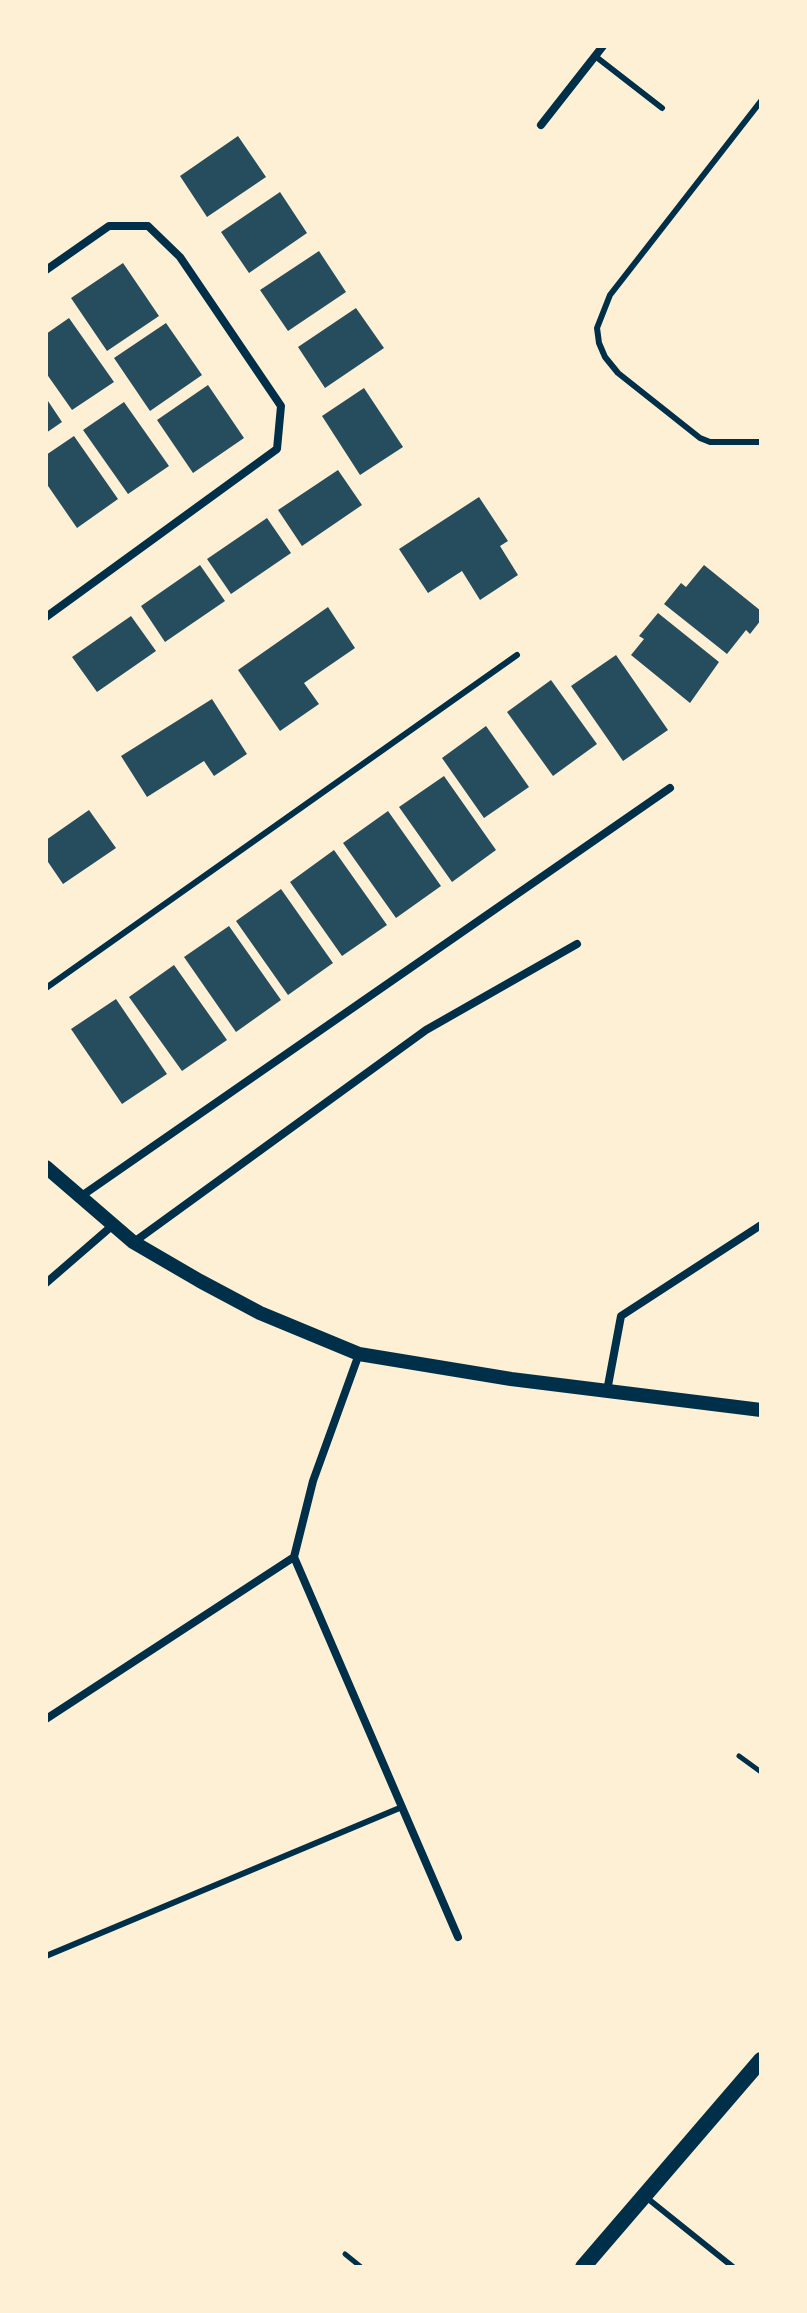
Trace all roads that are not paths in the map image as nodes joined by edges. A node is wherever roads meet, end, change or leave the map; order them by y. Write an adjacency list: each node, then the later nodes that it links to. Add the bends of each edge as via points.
1 (603, 46): 2 (street)
2 (595, 56): 4 (lane); 5 (street)
3 (761, 101): 7 (lane, via 610,295 597,328 605,357 618,373 700,438)
4 (662, 108)
5 (541, 125)
6 (46, 270): 8 (street, via 109,226 148,226 180,257 281,406 277,449)
7 (761, 442)
8 (46, 617)
9 (517, 655): 12 (lane)
10 (670, 788): 14 (street)
11 (577, 944): 17 (street, via 426,1030)
12 (46, 988)
13 (46, 1167): 14 (street)
14 (80, 1197): 15 (street)
15 (113, 1225): 17 (street); 18 (street)
16 (761, 1225): 20 (street, via 621,1316)
17 (133, 1242): 19 (street, via 260,1313)
18 (46, 1283)
19 (359, 1354): 20 (street); 22 (street, via 313,1481)
20 (607, 1391): 21 (street)
21 (761, 1410)
22 (294, 1557): 23 (street); 24 (street)
23 (46, 1719)
24 (402, 1807): 25 (street); 26 (lane)
25 (458, 1937)
26 (46, 1956)
27 (761, 2060): 28 (main road)
28 (644, 2195): 29 (main road); 30 (lane)
29 (583, 2267)
30 (733, 2267)

